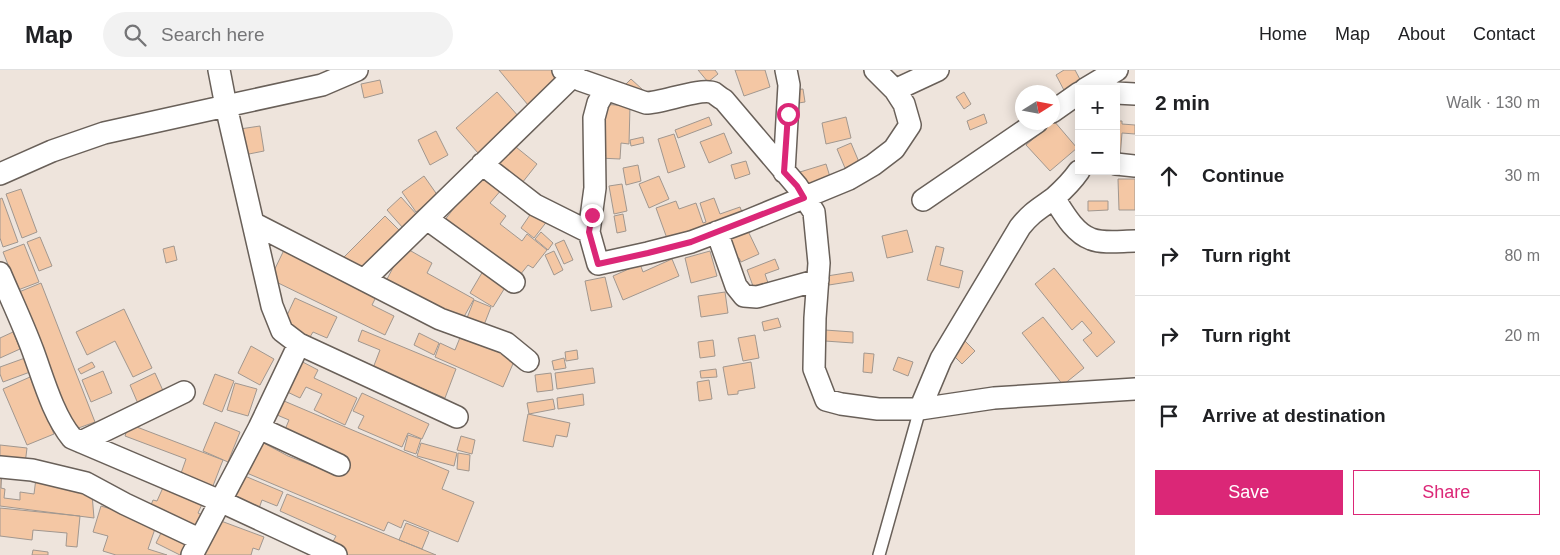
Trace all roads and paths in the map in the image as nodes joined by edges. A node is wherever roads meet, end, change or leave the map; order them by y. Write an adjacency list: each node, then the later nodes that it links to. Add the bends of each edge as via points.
1 (219, 70): 15 (street)
2 (357, 70): 15 (street, via 322,85)
3 (786, 70): 21 (street, via 789,85)
4 (876, 70): 11 (street)
5 (938, 70): 11 (street)
6 (1118, 70): 8 (street); 9 (street)
7 (568, 73): 10 (street); 18 (street)
8 (1092, 85)
9 (1115, 85)
10 (606, 89): 21 (street, via 646,103 701,91 713,92 724,100); 29 (street, via 594,118 595,188)
11 (895, 90): 24 (street, via 904,104 910,125 894,149 849,179)
12 (1120, 93): 13 (street)
13 (1135, 94)
14 (1075, 96): 16 (street)
15 (226, 106): 22 (street, via 104,132); 28 (street)
16 (1060, 106)
17 (1025, 130): 26 (street)
18 (482, 164): 27 (street); 29 (street, via 535,205)
19 (1120, 164): 20 (street)
20 (1135, 166)
21 (784, 172): 24 (street)
22 (0, 174)
23 (1076, 175): 25 (street)
24 (804, 198): 30 (street); 34 (street, via 814,212)
25 (1054, 198): 31 (street, via 1079,232 1091,239); 40 (street, via 1035,210 1020,227 942,359)
26 (923, 200)
27 (427, 219): 33 (street); 35 (street)
28 (254, 223): 33 (street); 36 (street, via 272,306 282,331)
29 (589, 232): 30 (street, via 598,264 691,242)
30 (717, 232): 34 (street, via 736,286 744,296 757,297)
31 (1135, 241)
32 (0, 273): 43 (street, via 62,422 72,438)
33 (365, 279): 37 (street, via 440,319 506,343)
34 (818, 280): 40 (street, via 814,369 826,400 878,409)
35 (514, 282)
36 (299, 344): 41 (street); 42 (street)
37 (528, 361)
38 (1135, 389): 40 (street, via 994,398)
39 (184, 392): 43 (street)
40 (920, 409): 49 (lane)
41 (457, 417)
42 (259, 428): 44 (street); 46 (street)
43 (81, 442): 46 (street)
44 (339, 465)
45 (0, 467): 47 (street, via 32,470 86,482)
46 (220, 501): 47 (street); 48 (street)
47 (196, 547)
48 (336, 555)
49 (879, 555)

